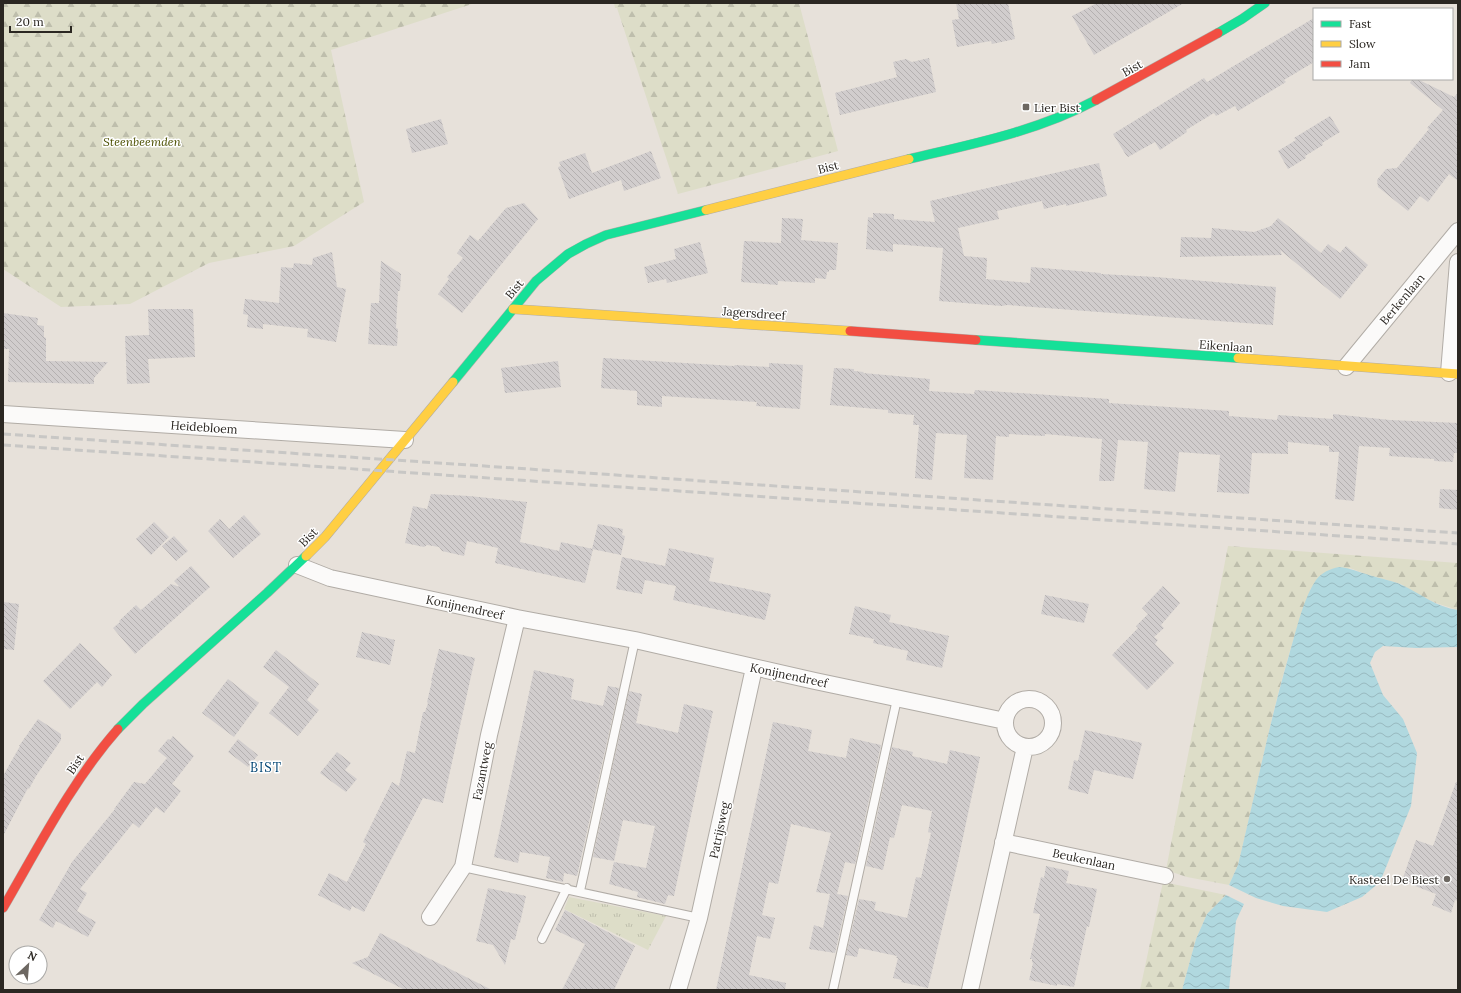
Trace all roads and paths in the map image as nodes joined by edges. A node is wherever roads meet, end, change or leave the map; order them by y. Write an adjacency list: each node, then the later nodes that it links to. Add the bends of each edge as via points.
1 (1265, 3): 4 (street, Bist, via 1235,23 1112,93 1038,126 606,235 591,241 554,264)
2 (1458, 230): 6 (street, Berkenlaan)
3 (1458, 262): 7 (street)
4 (513, 309): 5 (street, Jagersdreef); 9 (street, Bist)
5 (993, 341): 6 (street, Eikenlaan)
6 (1346, 367): 7 (street, Eikenlaan)
7 (1453, 374)
8 (3, 414): 9 (street, Heidebloem)
9 (405, 440): 10 (street, Bist, via 325,537)
10 (297, 565): 11 (street, Konijnendreef, via 330,578); 22 (street, Bist, via 143,704 106,742 78,781)
11 (517, 618): 12 (street, Konijnendreef); 18 (street, Fazantweg, via 489,735)
12 (635, 640): 13 (street, Konijnendreef); 21 (lane)
13 (754, 668): 14 (street, Konijnendreef); 24 (street, Patrijsweg)
14 (897, 699): 15 (street); 27 (lane)
15 (1005, 721): 16 (street, via 1011,740); 16 (street, via 1011,707 1024,700 1039,702 1045,706 1052,719 1050,734 1040,744)
16 (1025, 747): 17 (street)
17 (1003, 842): 19 (street, Beukenlaan); 28 (street)
18 (462, 867): 20 (lane); 23 (street, Fazantweg)
19 (1165, 876)
20 (567, 888): 21 (lane); 25 (lane)
21 (580, 891): 24 (lane)
22 (3, 908)
23 (430, 917)
24 (699, 918): 26 (street, Patrijsweg)
25 (542, 939)
26 (678, 990)
27 (833, 990)
28 (970, 990)

